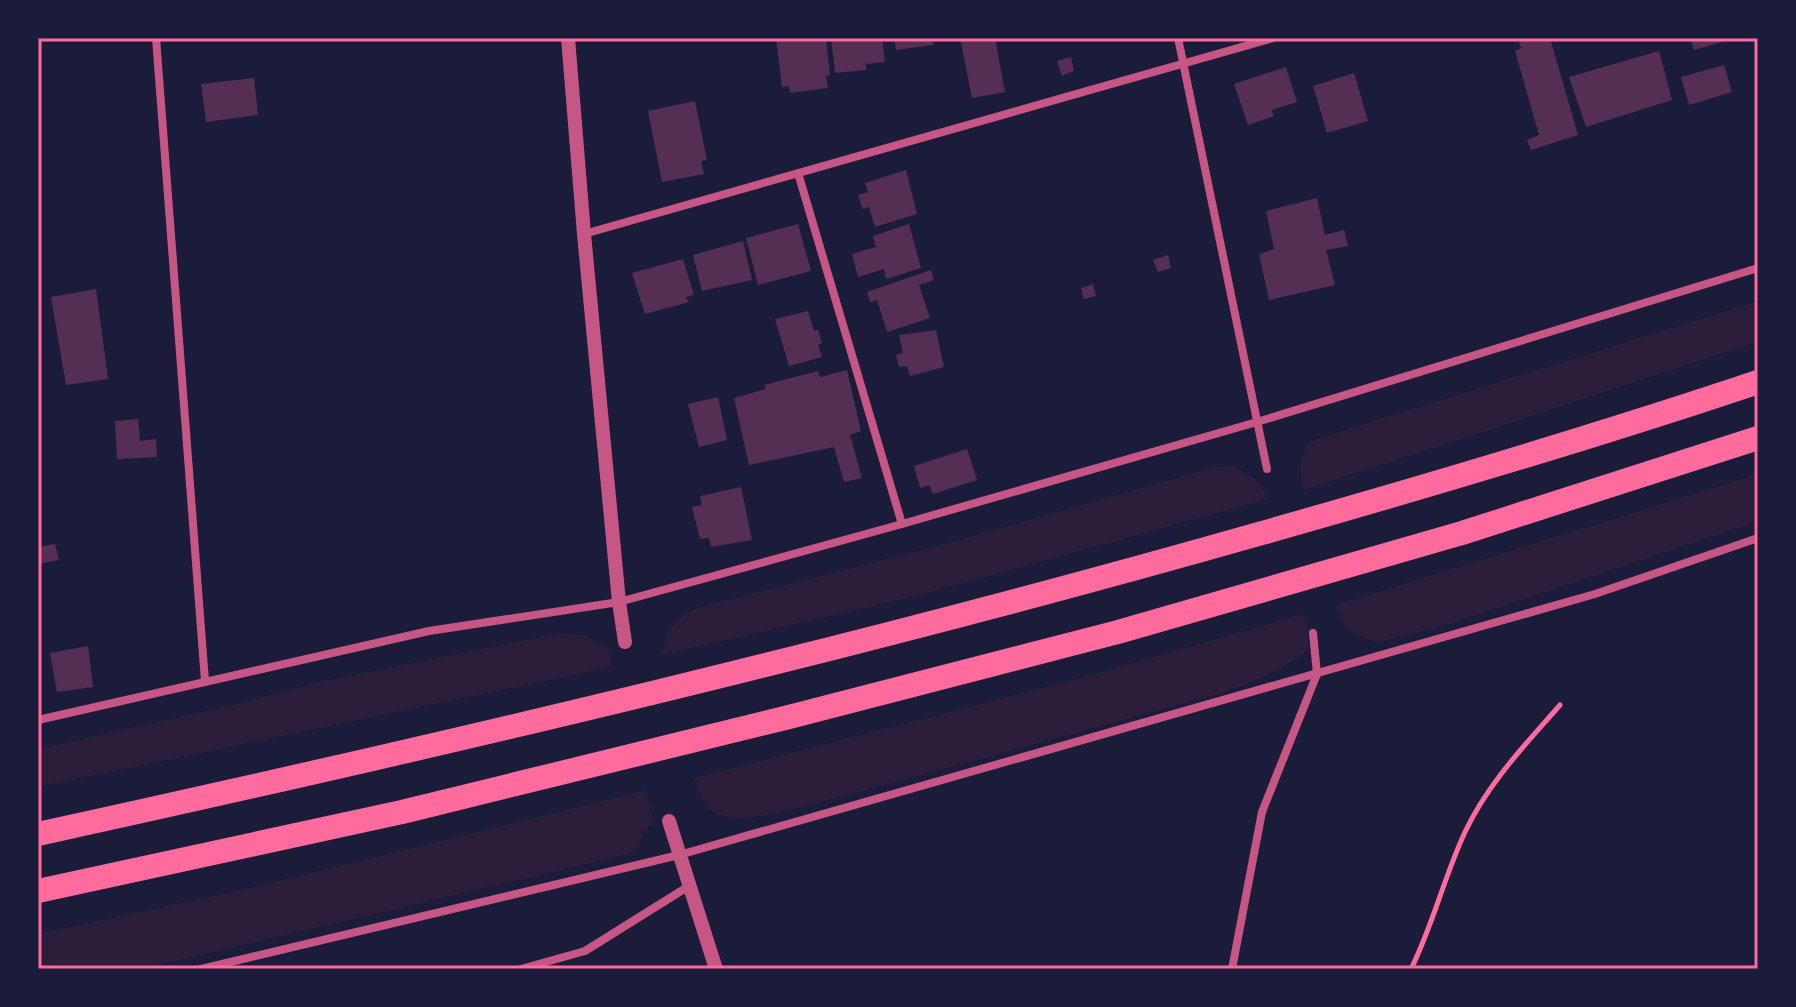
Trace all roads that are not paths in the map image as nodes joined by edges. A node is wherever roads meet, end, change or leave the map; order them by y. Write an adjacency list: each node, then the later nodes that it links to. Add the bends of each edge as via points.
1 (156, 38): 19 (street)
2 (568, 38): 7 (street)
3 (1178, 38): 5 (street)
4 (1273, 38): 5 (street)
5 (1183, 65): 6 (street); 10 (street)
6 (798, 173): 7 (street); 13 (street)
7 (584, 234): 15 (street)
8 (1758, 268): 10 (street)
9 (1758, 382): 22 (highway, via 1447,481 1090,582 767,666)
10 (1257, 422): 12 (street); 13 (street)
11 (1758, 438): 25 (highway, via 1462,533 1103,636 402,812)
12 (1267, 469)
13 (902, 524): 15 (street)
14 (1758, 538): 18 (street, via 1595,594)
15 (619, 602): 17 (street); 19 (street, via 429,631)
16 (1313, 633): 18 (street)
17 (625, 642)
18 (1317, 674): 23 (street); 29 (street, via 1262,812)
19 (205, 681): 20 (street)
20 (38, 720)
21 (669, 821): 23 (street)
22 (38, 834)
23 (679, 855): 24 (street); 26 (street)
24 (689, 886): 27 (street, via 585,951); 28 (street)
25 (38, 891)
26 (201, 969)
27 (521, 969)
28 (716, 969)
29 (1232, 969)

